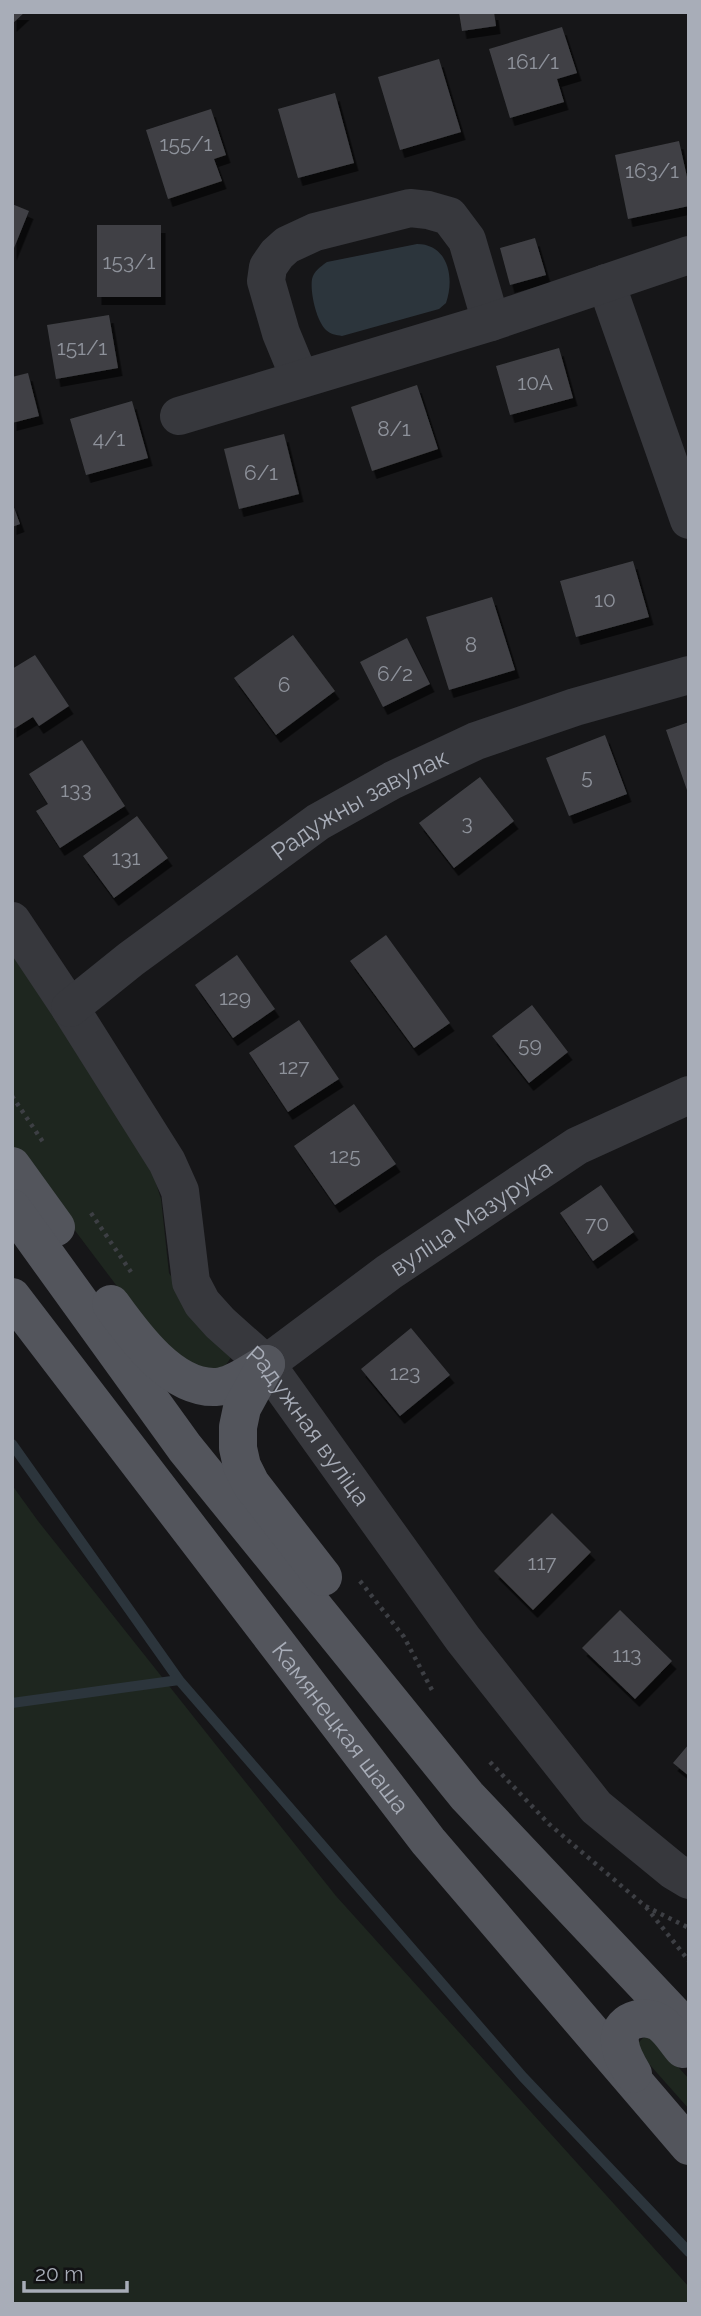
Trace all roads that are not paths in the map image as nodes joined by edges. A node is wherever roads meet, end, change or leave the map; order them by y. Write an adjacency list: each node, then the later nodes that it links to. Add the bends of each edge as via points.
1 (689, 255): 2 (street)
2 (606, 283): 3 (street); 6 (street)
3 (491, 322): 4 (street); 4 (street, via 467,240 449,216 410,208 315,232 277,254 265,281)
4 (300, 379): 5 (street)
5 (180, 416)
6 (689, 520)
7 (689, 675): 9 (street, Радужны завулак, via 476,741 393,779 318,822)
8 (12, 921): 9 (street, Радужная вуліца)
9 (70, 1007): 14 (street, Радужная вуліца, via 167,1162 180,1191 191,1282 202,1303)
10 (689, 1095): 14 (street, вуліца Мазурука, via 577,1146 389,1272)
11 (12, 1166): 14 (main road, via 131,1332 170,1371 183,1380 217,1387)
12 (12, 1208): 15 (main road, via 185,1448)
13 (12, 1297): 19 (main road, Камянецкая шаша, via 428,1840)
14 (265, 1364): 15 (main road, via 242,1408 238,1447 242,1466 251,1484 352,1614); 16 (street, Радужная вуліца, via 463,1639 596,1807)
15 (412, 1725): 17 (main road, via 467,1796)
16 (689, 1880)
17 (689, 2031)
18 (689, 2055): 19 (main road, via 662,2024 648,2019 625,2024 620,2031 622,2051)
19 (647, 2096): 20 (main road, Камянецкая шаша)
20 (689, 2146)

